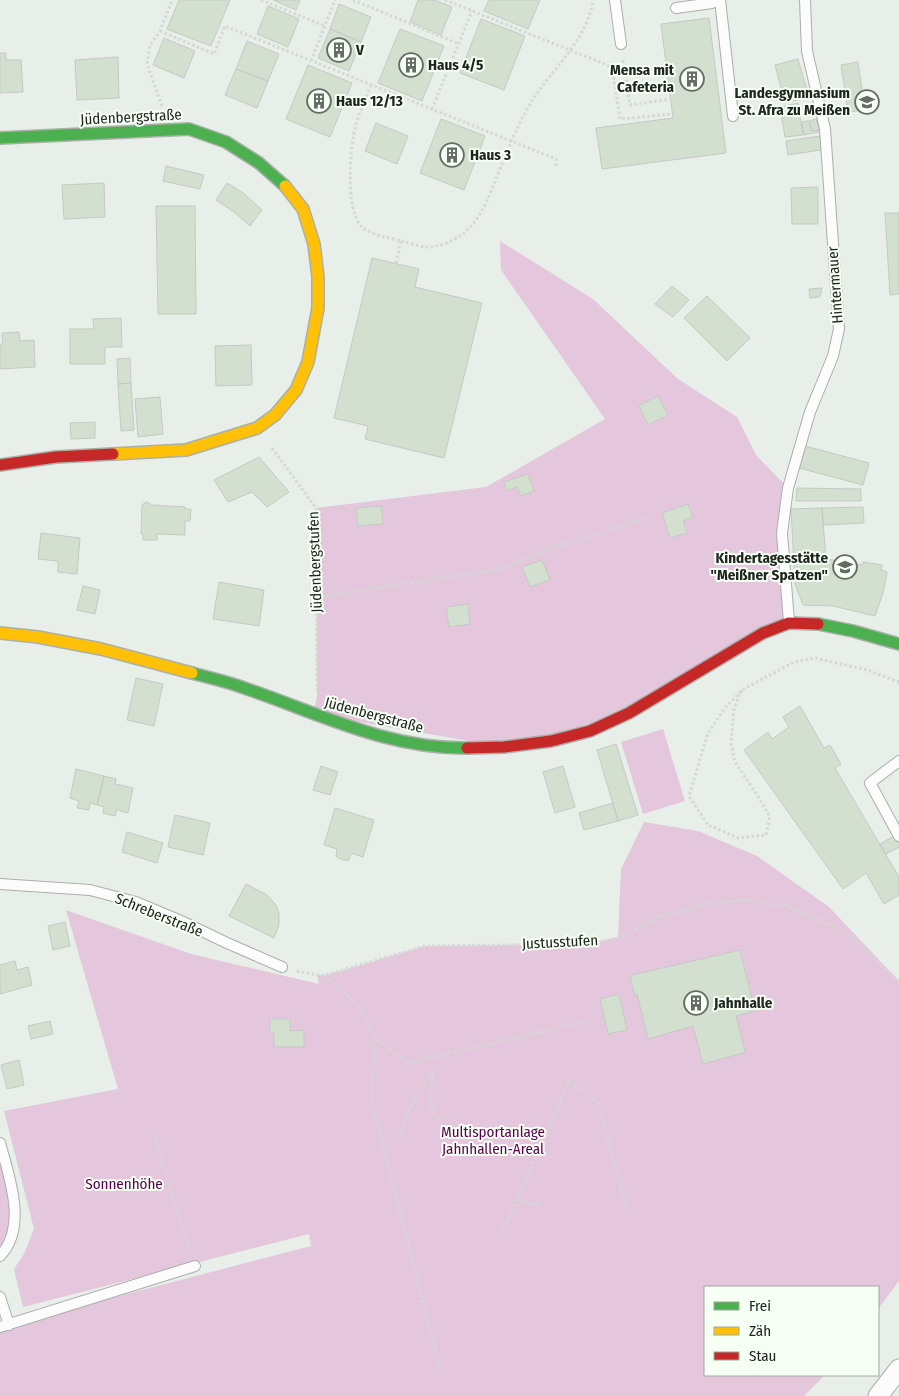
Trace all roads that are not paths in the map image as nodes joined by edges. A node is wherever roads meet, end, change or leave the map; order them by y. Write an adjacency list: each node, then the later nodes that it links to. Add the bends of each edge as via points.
1 (615, 0): 6 (lane)
2 (716, 0): 5 (lane)
3 (720, 0): 7 (lane)
4 (805, 0): 10 (lane, Hintermauer, via 807,51 825,129 839,329 833,356 810,412 788,488 782,533)
5 (676, 8)
6 (621, 44)
7 (733, 116)
8 (0, 138): 9 (street, Jüdenbergstraße, via 190,130 226,142 284,184 302,210 314,244 318,277 318,308 308,362 296,390 275,415 257,428 186,450 56,457)
9 (0, 465)
10 (789, 623): 11 (street, Jüdenbergstraße, via 763,633 628,713 590,731 551,741 504,747 456,748 406,743 339,724 246,688 145,660 47,638); 12 (street, Jüdenbergstraße, via 820,624)
11 (0, 633)
12 (899, 644)
13 (899, 761): 14 (lane, via 870,783)
14 (899, 836)
15 (0, 884): 16 (lane, Schreberstraße, via 90,890 136,902)
16 (282, 967)
17 (0, 1143): 18 (lane, via 14,1196 14,1231)
18 (0, 1256)
19 (195, 1266): 21 (lane)
20 (0, 1297): 21 (lane)
21 (4, 1326)
22 (899, 1369): 23 (street)
23 (878, 1396)

